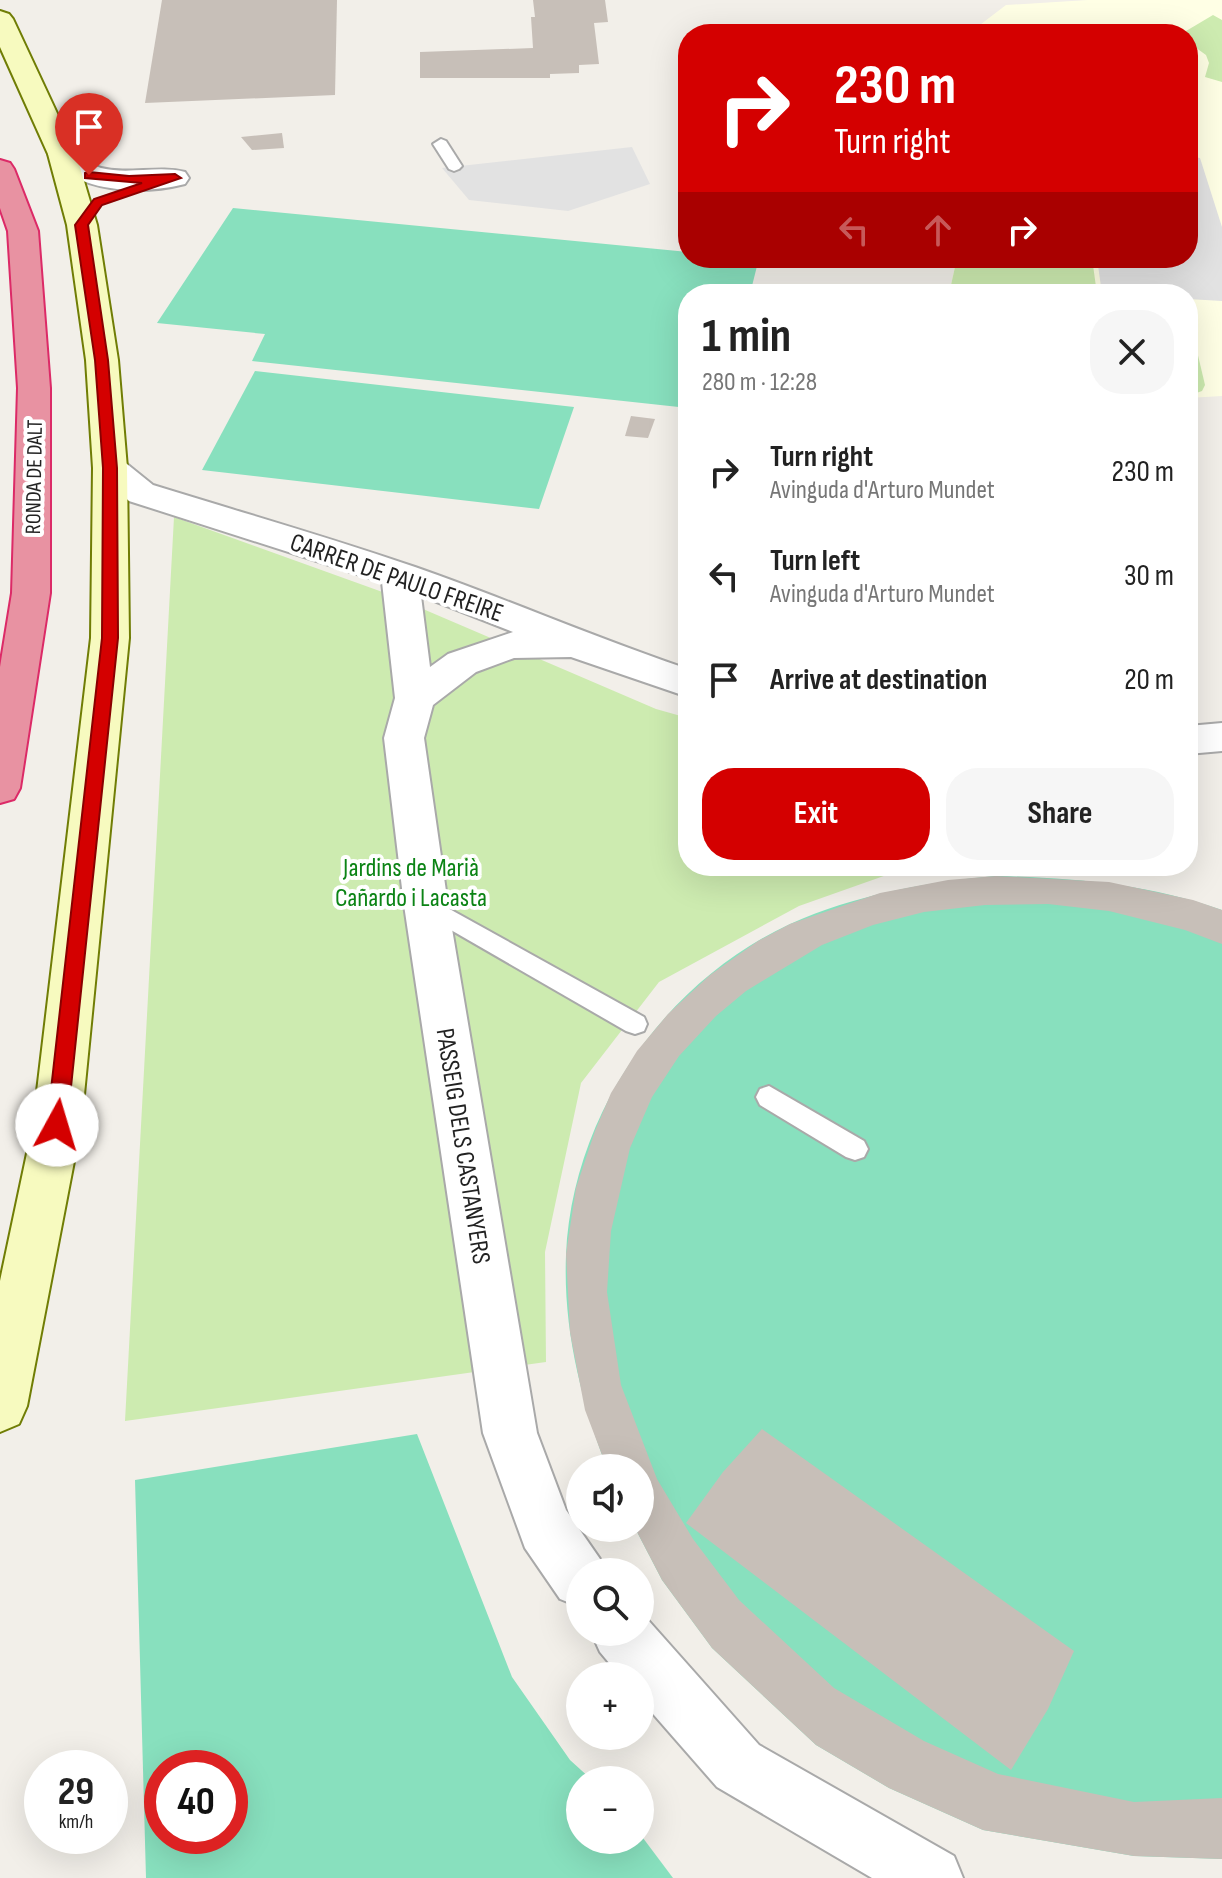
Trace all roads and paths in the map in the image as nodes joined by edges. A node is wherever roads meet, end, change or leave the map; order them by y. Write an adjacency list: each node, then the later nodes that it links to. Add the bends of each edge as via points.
1 (0, 19): 3 (street)
2 (441, 144): 4 (lane)
3 (62, 154): 6 (street); 6 (street, via 89,175 175,178 98,202)
4 (454, 166)
5 (0, 169): 14 (highway, RONDA DE DALT, via 23,231 34,388 31,593)
6 (82, 225): 7 (street, via 102,360)
7 (110, 468): 8 (street, CARRER DE PAULO FREIRE, via 141,493); 19 (street, via 110,638 57,1125)
8 (400, 575): 9 (street, CARRER DE PAULO FREIRE); 11 (street, PASSEIG DELS CASTANYERS)
9 (577, 645): 10 (street, CARRER DE PAULO FREIRE); 11 (street, via 511,645 462,663)
10 (678, 680)
11 (415, 698): 15 (street, PASSEIG DELS CASTANYERS, via 404,738)
12 (1222, 737): 13 (street)
13 (1198, 739)
14 (0, 788)
15 (426, 905): 16 (lane); 20 (street, PASSEIG DELS CASTANYERS, via 510,1433 545,1528)
16 (635, 1024)
17 (769, 1097): 18 (lane)
18 (855, 1149)
19 (0, 1406)
20 (566, 1559)
21 (632, 1646): 22 (street, via 738,1766)
22 (932, 1878)

